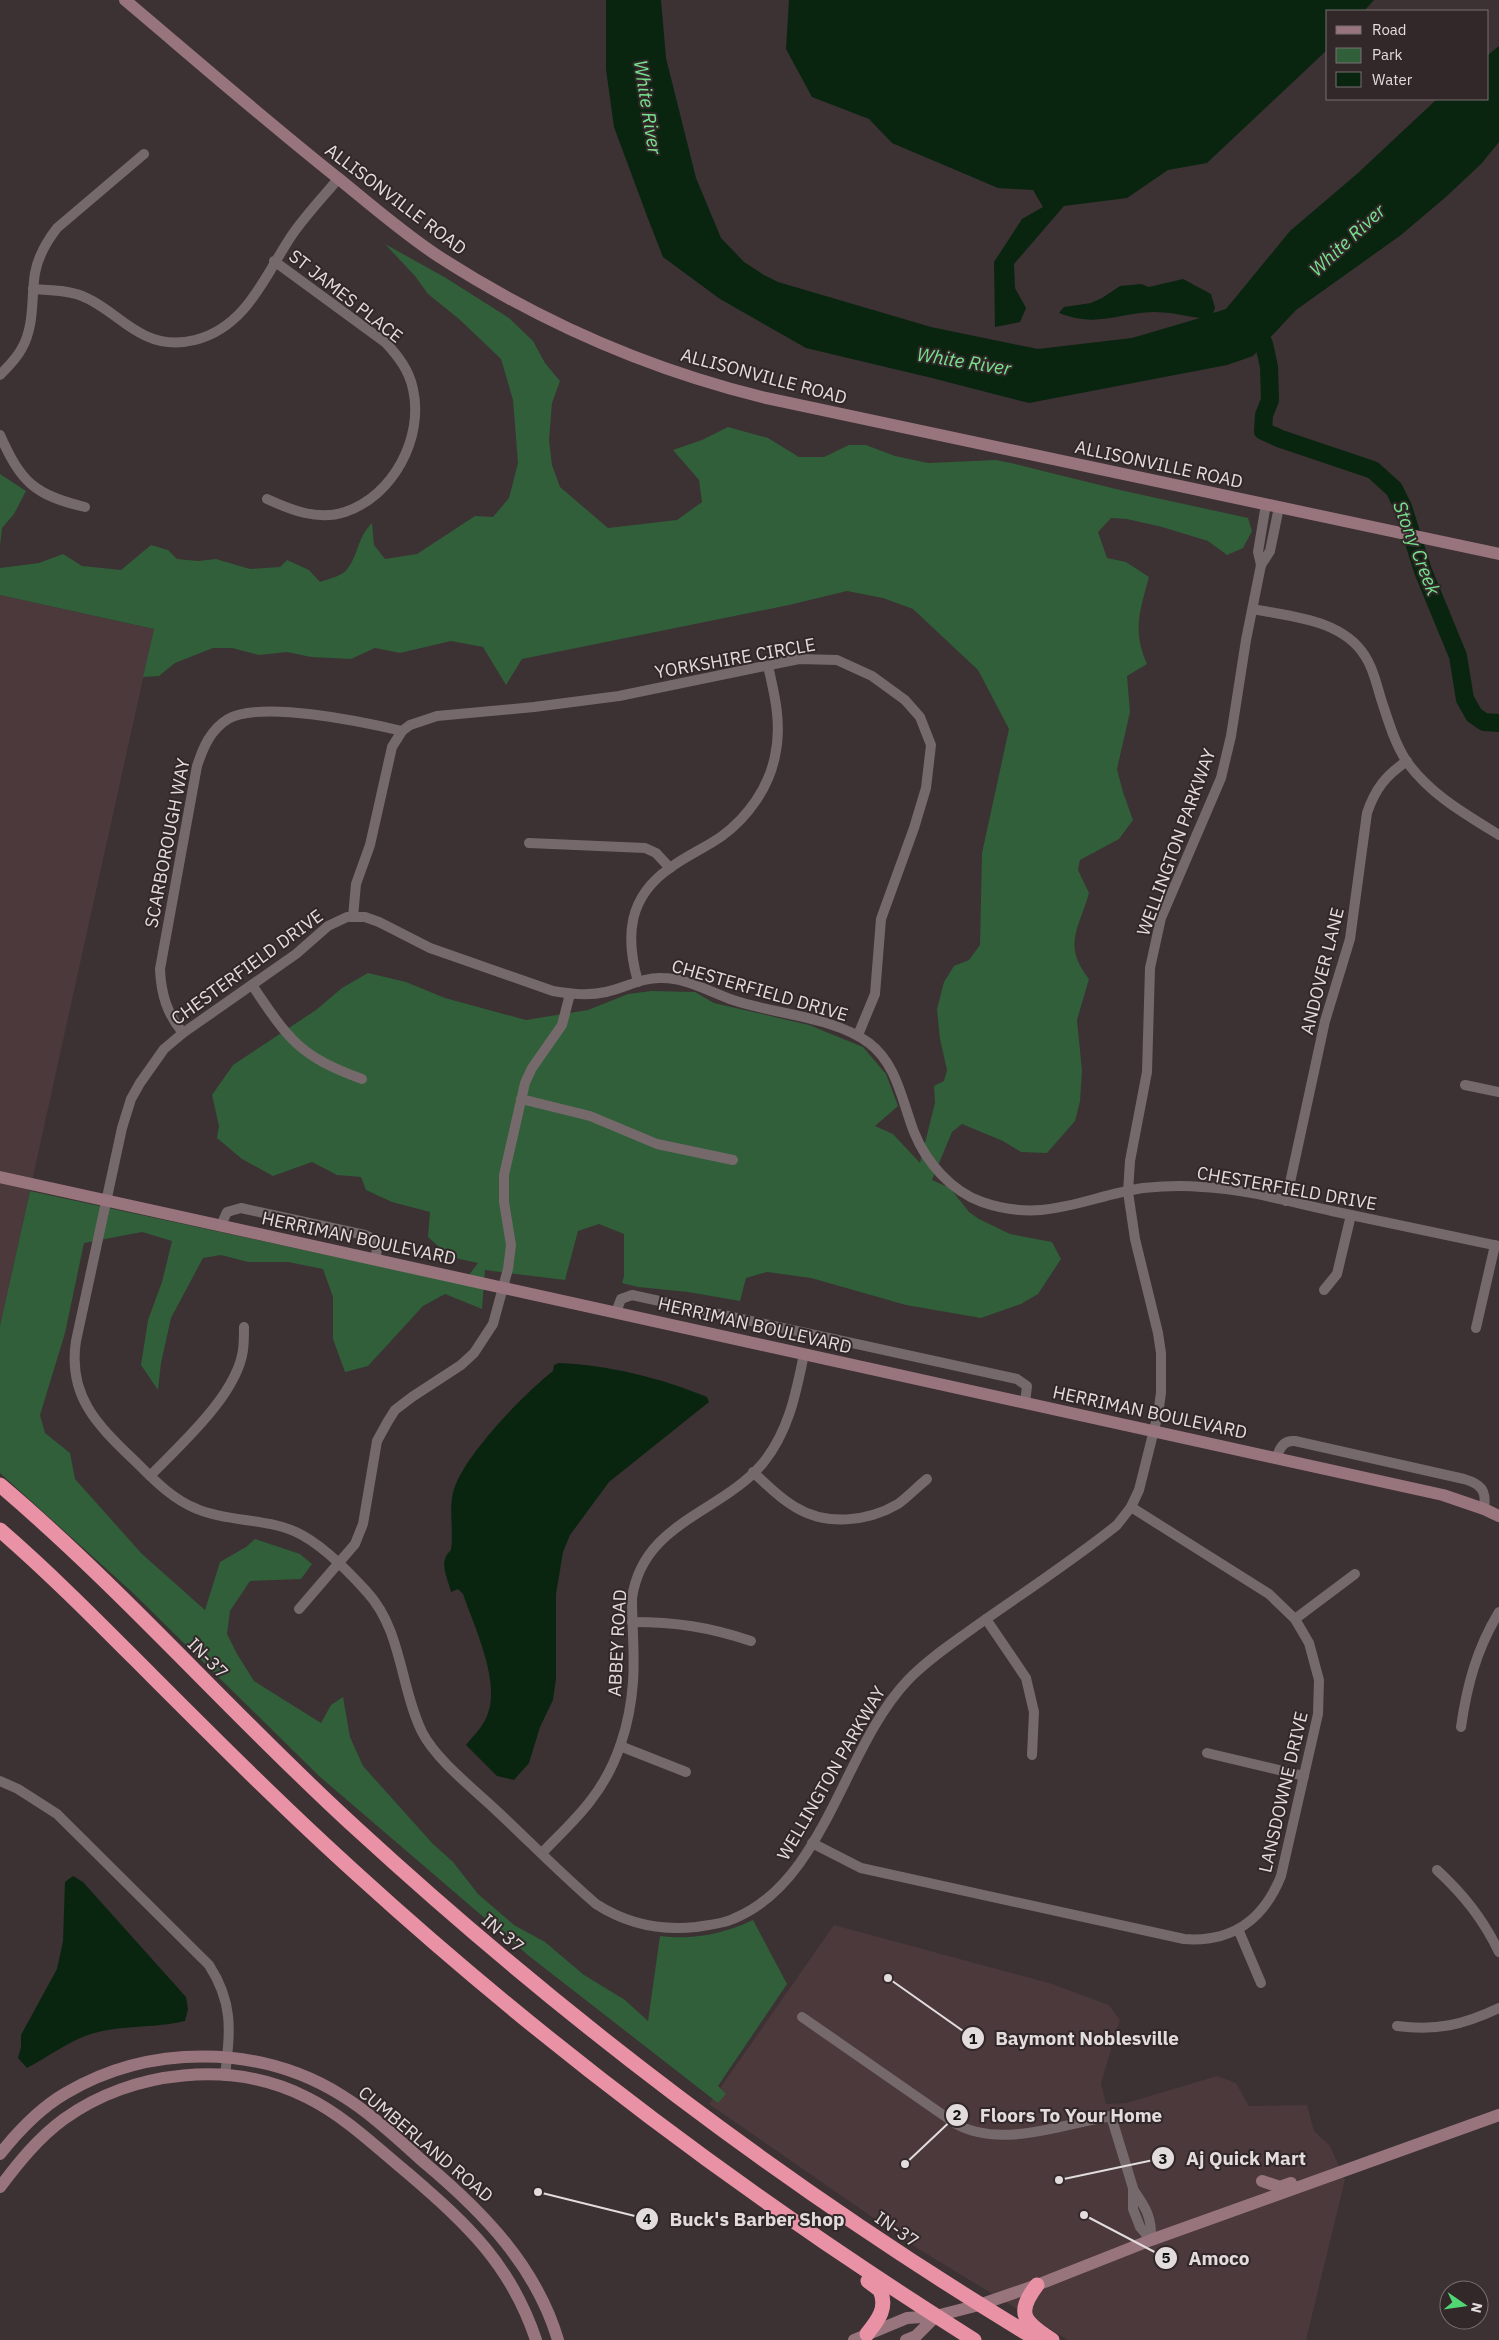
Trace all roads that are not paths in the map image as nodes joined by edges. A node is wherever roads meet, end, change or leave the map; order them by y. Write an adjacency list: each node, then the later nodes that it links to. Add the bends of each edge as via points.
1 (125, 0): 3 (street, ALLISONVILLE ROAD)
2 (144, 154): 5 (street, via 57,228 38,262)
3 (338, 179): 4 (street, via 294,231); 9 (street, ALLISONVILLE ROAD, via 416,241 498,292 600,342 675,371 780,401)
4 (274, 261): 5 (street, via 253,298 237,318 215,333 189,341 173,342 147,337 84,296); 8 (street, ST JAMES PLACE, via 386,343 410,379 415,415 396,473 388,485 362,505 344,513 307,514)
5 (33, 289): 6 (street, via 26,339)
6 (0, 375)
7 (0, 435): 10 (street, via 10,457 27,481 51,498)
8 (267, 499)
9 (1266, 504): 11 (street, ALLISONVILLE ROAD); 13 (street, WELLINGTON PARKWAY, via 1258,552)
10 (85, 507)
11 (1279, 507): 12 (street, ALLISONVILLE ROAD); 13 (street, WELLINGTON PARKWAY, via 1270,551)
12 (1499, 554)
13 (1261, 566): 14 (street, WELLINGTON PARKWAY)
14 (1252, 609): 17 (street, via 1324,624 1341,632 1357,646 1370,666 1392,732); 33 (street, WELLINGTON PARKWAY, via 1221,778 1157,930 1150,968 1147,1072 1130,1161)
15 (768, 666): 16 (street, YORKSHIRE CIRCLE, via 619,696 437,716); 20 (street, via 777,710 778,734 775,757 763,788 751,807 728,831); 26 (street, YORKSHIRE CIRCLE, via 813,658 837,660 860,668 914,708 930,738 926,788 881,919 875,994)
16 (402, 731): 21 (street, via 392,747 370,845 356,884); 25 (street, SCARBOROUGH WAY, via 368,723 266,710 231,718 210,736 197,766 160,969 169,1013)
17 (1407, 761): 18 (street, via 1419,777 1450,804); 35 (street, ANDOVER LANE, via 1384,779 1372,797 1367,813 1350,939 1325,1021)
18 (1499, 835)
19 (529, 844): 20 (street, via 645,848 656,853)
20 (670, 868): 22 (street, via 643,896 633,918 630,940)
21 (353, 917): 23 (street, CHESTERFIELD DRIVE, via 328,926); 24 (street, CHESTERFIELD DRIVE, via 365,917 430,948 553,992)
22 (638, 982): 24 (street, CHESTERFIELD DRIVE, via 607,992); 26 (street, CHESTERFIELD DRIVE, via 656,978 684,981 733,1000)
23 (252, 985): 25 (street, CHESTERFIELD DRIVE); 27 (street, via 284,1032 309,1055)
24 (570, 994): 30 (street, via 562,1025 527,1076)
25 (183, 1033): 34 (street, CHESTERFIELD DRIVE, via 152,1063 131,1100)
26 (858, 1035): 33 (street, CHESTERFIELD DRIVE, via 876,1049 892,1070 915,1133 929,1159 950,1182 979,1201 1004,1209 1035,1212)
27 (362, 1079)
28 (1465, 1085): 29 (street)
29 (1499, 1092)
30 (521, 1099): 31 (street, via 590,1116 657,1144); 40 (street, via 503,1183 512,1238)
31 (733, 1160)
32 (0, 1176): 34 (street, HERRIMAN BOULEVARD)
33 (1128, 1192): 35 (street, CHESTERFIELD DRIVE, via 1142,1188 1204,1187); 47 (street, WELLINGTON PARKWAY, via 1135,1239 1161,1353 1161,1393)
34 (107, 1200): 37 (street, HERRIMAN BOULEVARD); 50 (street, WELLINGTON PARKWAY, via 76,1340 76,1376 80,1395 90,1413)
35 (1286, 1201): 36 (street, CHESTERFIELD DRIVE)
36 (1352, 1215): 38 (street, CHESTERFIELD DRIVE); 41 (street, via 1337,1274)
37 (221, 1225): 39 (street, HERRIMAN BOULEVARD); 39 (street, via 227,1212 241,1208 365,1235 377,1245)
38 (1497, 1246): 44 (street)
39 (376, 1259): 40 (street, HERRIMAN BOULEVARD)
40 (504, 1287): 42 (street, HERRIMAN BOULEVARD); 57 (street, via 494,1324 474,1353 396,1410 382,1431 373,1456 360,1534)
41 (1324, 1290)
42 (616, 1312): 45 (street, HERRIMAN BOULEVARD); 46 (street, via 621,1299 632,1295 1016,1379 1025,1384 1028,1392)
43 (244, 1327): 50 (street, via 243,1352 231,1381 199,1425)
44 (1476, 1328)
45 (804, 1354): 46 (street, HERRIMAN BOULEVARD); 49 (street, ABBEY ROAD, via 788,1420 774,1448)
46 (1025, 1403): 47 (street, HERRIMAN BOULEVARD)
47 (1154, 1431): 48 (street, HERRIMAN BOULEVARD); 53 (street, WELLINGTON PARKWAY, via 1142,1481)
48 (1277, 1458): 54 (street, HERRIMAN BOULEVARD, via 1443,1496); 54 (street, via 1287,1441 1295,1441 1464,1479 1484,1489)
49 (753, 1472): 51 (street, via 796,1508 820,1517 843,1520 879,1513 904,1500); 63 (street, ABBEY ROAD, via 734,1490 674,1529 651,1550 634,1585)
50 (150, 1476): 57 (street, WELLINGTON PARKWAY, via 175,1498 198,1510 299,1534 314,1542)
51 (927, 1479)
52 (0, 1485): 91 (highway, IN-37, via 75,1554 307,1783 486,1944 623,2055 751,2152)
53 (1131, 1508): 61 (street, WELLINGTON PARKWAY, via 1117,1525 1095,1542); 62 (street, LANSDOWNE DRIVE, via 1269,1594)
54 (1484, 1509): 55 (street, HERRIMAN BOULEVARD)
55 (1499, 1516)
56 (0, 1530): 84 (highway, via 372,1888 548,2039)
57 (339, 1565): 59 (street); 73 (street, WELLINGTON PARKWAY, via 367,1592 386,1620 415,1714 430,1744)
58 (1355, 1574): 62 (street)
59 (299, 1609)
60 (1499, 1612): 65 (street, via 1474,1664)
61 (986, 1619): 68 (street, via 1026,1678 1034,1712); 72 (street, WELLINGTON PARKWAY, via 923,1665 891,1699)
62 (1295, 1619): 70 (street, LANSDOWNE DRIVE, via 1314,1656 1320,1693 1316,1727)
63 (632, 1622): 64 (street, via 686,1624); 66 (street, ABBEY ROAD, via 633,1682)
64 (751, 1641)
65 (1461, 1727)
66 (620, 1746): 69 (street); 73 (street, ABBEY ROAD, via 591,1800)
67 (1207, 1753): 70 (street)
68 (1032, 1755)
69 (686, 1772)
70 (1304, 1776): 75 (street, LANSDOWNE DRIVE, via 1277,1888 1260,1913)
71 (0, 1782): 81 (street, via 25,1793 57,1814 209,1965 228,2006)
72 (812, 1843): 73 (street, WELLINGTON PARKWAY, via 782,1886 761,1904 733,1920 691,1927 649,1927 608,1912); 75 (street, LANSDOWNE DRIVE, via 861,1868 1184,1939 1218,1937)
73 (542, 1853)
74 (1437, 1870): 76 (street, via 1469,1901)
75 (1238, 1929): 77 (street)
76 (1499, 1952)
77 (1261, 1983)
78 (1499, 2008): 80 (street, via 1451,2026 1427,2029)
79 (802, 2017): 89 (street, via 956,2124 974,2132 1008,2135 1110,2116 1133,2188 1133,2209 1140,2227)
80 (1397, 2026)
81 (227, 2057): 82 (street); 85 (street, CUMBERLAND ROAD, via 156,2060 98,2078 51,2104 17,2133); 95 (street, CUMBERLAND ROAD, via 303,2076 340,2094 373,2118 463,2195 502,2238 537,2291)
82 (225, 2076): 88 (street, CUMBERLAND ROAD, via 210,2074 157,2080 129,2086 96,2100 44,2135); 94 (street, CUMBERLAND ROAD, via 275,2085 307,2097 362,2135 455,2214 489,2249 514,2291)
83 (1499, 2115): 86 (street)
84 (687, 2145): 92 (highway); 93 (highway, via 707,2169 880,2290 883,2310)
85 (0, 2154)
86 (1384, 2156): 87 (street, via 1346,2164 1280,2187); 89 (street)
87 (1262, 2181)
88 (0, 2187)
89 (1151, 2240): 90 (street)
90 (1037, 2285): 91 (street); 99 (highway, via 1025,2302 1024,2315 1033,2327)
91 (979, 2305): 92 (street); 98 (highway, IN-37)
92 (936, 2316): 93 (street, via 906,2318); 96 (street, via 916,2336); 97 (highway)
93 (860, 2337)
94 (536, 2340)
95 (558, 2340)
96 (906, 2340)
97 (974, 2340)
98 (1038, 2340)
99 (1052, 2340)

